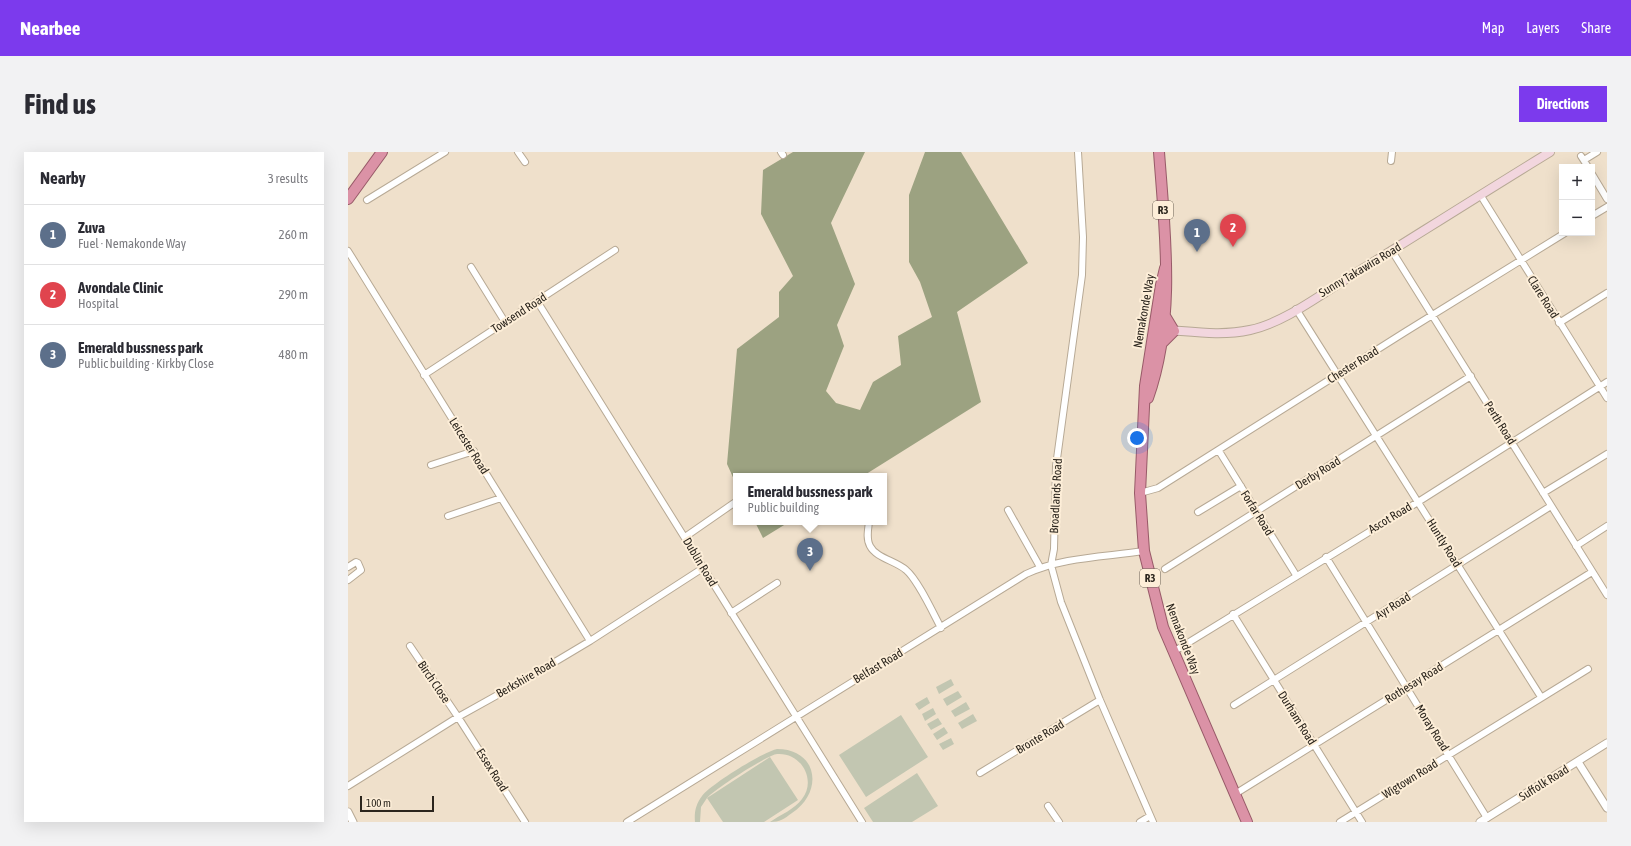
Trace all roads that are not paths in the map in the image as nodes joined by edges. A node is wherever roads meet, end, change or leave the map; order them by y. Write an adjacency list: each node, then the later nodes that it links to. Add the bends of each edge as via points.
1 (382, 152): 14 (highway)
2 (445, 152): 16 (street)
3 (518, 152): 10 (street)
4 (1078, 152): 63 (street, Broadlands Road, via 1083,237 1082,275 1056,466 1054,549)
5 (1159, 152): 25 (highway, Nemakonde Way / R3)
6 (1392, 152): 9 (street)
7 (1550, 152): 13 (main road, Sunny Takawira Road)
8 (1597, 152): 11 (street, via 1582,158)
9 (1391, 161)
10 (525, 162)
11 (1586, 164)
12 (1595, 179): 15 (street)
13 (1481, 196): 22 (main road, Sunny Takawira Road); 23 (street, Clare Road)
14 (348, 199)
15 (1607, 199)
16 (367, 200)
17 (1607, 207): 18 (street)
18 (1595, 214)
19 (1560, 236): 23 (street, Chester Road)
20 (615, 250): 27 (street, Towsend Road)
21 (348, 251): 33 (street, Leicester Road)
22 (1392, 251): 28 (main road, Sunny Takawira Road); 29 (street, Perth Road)
23 (1520, 261): 29 (street, Chester Road); 31 (street, Clare Road)
24 (471, 267): 30 (street)
25 (1165, 268): 32 (highway, Nemakonde Way / R3); 32 (highway, Nemakonde Way / R3, via 1167,285)
26 (1607, 293): 31 (street)
27 (537, 301): 30 (street, Towsend Road); 59 (street, Dublin Road)
28 (1296, 309): 32 (main road, Sunny Takawira Road, via 1263,326 1237,333); 34 (street, Huntly Road)
29 (1433, 315): 34 (street, Chester Road); 35 (street, Perth Road)
30 (505, 322): 33 (street, Towsend Road)
31 (1559, 323): 37 (street, Clare Road)
32 (1164, 330): 39 (highway, Nemakonde Way / R3); 39 (highway, Nemakonde Way / R3, via 1145,380)
33 (424, 375): 42 (street, Leicester Road)
34 (1336, 375): 40 (street, Huntly Road); 43 (street, Chester Road)
35 (1471, 376): 40 (street, Derby Road); 41 (street, Perth Road)
36 (1607, 382): 37 (street, Ascot Road)
37 (1600, 387): 38 (street, Clare Road); 41 (street, Ascot Road)
38 (1607, 398)
39 (1145, 407): 47 (highway, Nemakonde Way / R3)
40 (1376, 437): 50 (street, Huntly Road); 54 (street, Derby Road)
41 (1512, 442): 48 (street, Perth Road); 50 (street, Ascot Road)
42 (474, 451): 45 (street); 49 (street, Leicester Road)
43 (1219, 451): 46 (street, Forfar Road); 47 (street, Chester Road, via 1158,488)
44 (1607, 454): 48 (street)
45 (431, 465)
46 (1241, 486): 54 (street, Forfar Road); 55 (street)
47 (1140, 493): 61 (highway, Nemakonde Way / R3)
48 (1543, 493): 52 (street, Perth Road)
49 (501, 498): 56 (street); 79 (street, Leicester Road)
50 (1418, 502): 62 (street, Ascot Road); 64 (street, Huntly Road)
51 (733, 504): 59 (street)
52 (1551, 506): 60 (street, Perth Road); 64 (street, Ayr Road)
53 (1008, 510): 66 (street)
54 (1257, 511): 68 (street, Derby Road); 70 (street, Forfar Road)
55 (1198, 512)
56 (448, 516)
57 (869, 525): 77 (street, via 870,546 873,551 911,575)
58 (1607, 526): 60 (street)
59 (685, 538): 67 (street, Dublin Road)
60 (1576, 546): 69 (street, Perth Road)
61 (1144, 551): 63 (street, Belfast Road); 81 (highway, Nemakonde Way / R3, via 1159,615)
62 (1326, 557): 70 (street, Ascot Road); 76 (street, Moray Road)
63 (1051, 565): 66 (street, Belfast Road); 86 (street, Broadlands Road, via 1061,602)
64 (1458, 565): 76 (street, Ayr Road); 78 (street, Huntly Road)
65 (348, 567): 71 (street, via 356,562 361,570)
66 (1040, 567): 77 (street, Belfast Road)
67 (703, 568): 74 (street, Dublin Road); 79 (street, Berkshire Road)
68 (1165, 569)
69 (1592, 572): 73 (street, Perth Road); 78 (street, Rothesay Road)
70 (1296, 575): 75 (street, Ascot Road)
71 (348, 580)
72 (777, 582): 74 (street)
73 (1607, 595)
74 (731, 613): 89 (street, Dublin Road)
75 (1233, 614): 81 (street, Ascot Road); 83 (street, Durham Road)
76 (1367, 622): 83 (street, Ayr Road); 84 (street, Moray Road)
77 (941, 628): 89 (street, Belfast Road)
78 (1499, 630): 84 (street, Rothesay Road); 85 (street, Huntly Road)
79 (590, 641): 88 (street, Berkshire Road)
80 (410, 646): 88 (street, Birch Close)
81 (1173, 652): 96 (highway, Nemakonde Way / R3)
82 (1588, 669): 85 (street, Wigtown Road)
83 (1274, 680): 87 (street, Ayr Road); 91 (street, Durham Road)
84 (1407, 688): 91 (street, Rothesay Road); 92 (street, Moray Road)
85 (1541, 697): 92 (street, Wigtown Road)
86 (1100, 700): 94 (street, Bronte Road); 101 (street, Broadlands Road)
87 (1234, 705)
88 (458, 717): 95 (street, Berkshire Road); 104 (street, Essex Road)
89 (797, 717): 105 (street, Belfast Road); 106 (street, Dublin Road)
90 (1607, 743): 93 (street, Suffolk Road)
91 (1315, 746): 96 (street, Rothesay Road); 100 (street, Durham Road)
92 (1448, 754): 100 (street, Wigtown Road); 102 (street, Moray Road)
93 (1578, 762): 98 (street); 102 (street, Suffolk Road)
94 (980, 773)
95 (348, 786)
96 (1235, 794): 110 (highway, Nemakonde Way / R3)
97 (1048, 806): 107 (street)
98 (1607, 808)
99 (348, 812): 103 (street)
100 (1356, 812): 111 (street, Wigtown Road); 112 (street, Durham Road)
101 (1150, 816): 108 (street); 109 (street, Broadlands Road)
102 (1487, 818): 113 (street, Suffolk Road)
103 (353, 822)
104 (525, 822)
105 (627, 822)
106 (862, 822)
107 (1059, 822)
108 (1140, 822)
109 (1153, 822)
110 (1247, 822)
111 (1340, 822)
112 (1362, 822)
113 (1480, 822)

